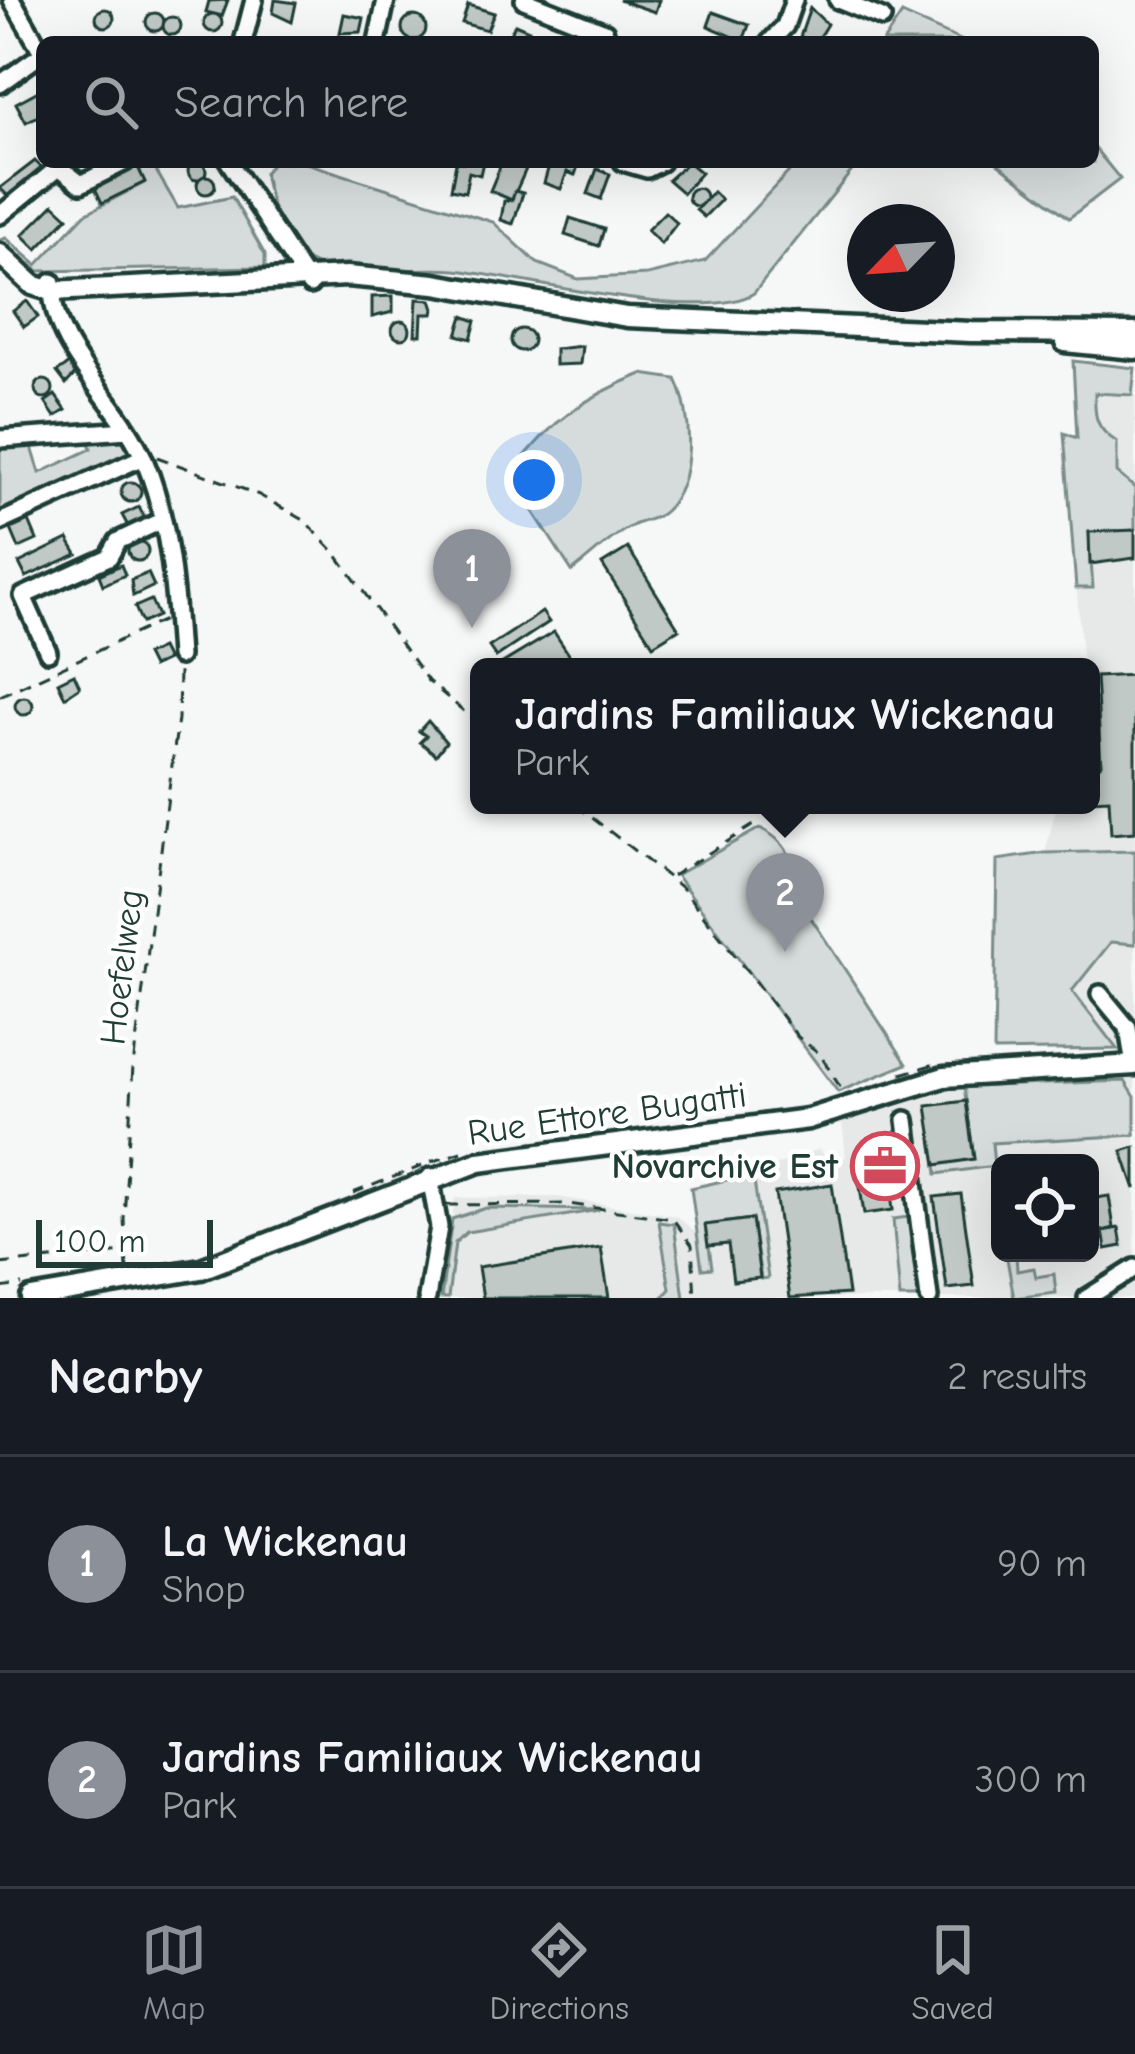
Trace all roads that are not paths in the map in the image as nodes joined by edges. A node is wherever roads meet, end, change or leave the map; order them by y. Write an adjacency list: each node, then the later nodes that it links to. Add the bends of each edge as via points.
1 (12, 0): 12 (street)
2 (254, 0): 9 (street)
3 (386, 0): 10 (street)
4 (524, 0): 8 (street)
5 (794, 0): 11 (street)
6 (838, 0): 7 (street)
7 (882, 18)
8 (605, 32)
9 (245, 36)
10 (378, 36)
11 (776, 36)
12 (36, 42)
13 (36, 56): 14 (street)
14 (3, 75)
15 (58, 168): 19 (street)
16 (60, 168): 17 (street, via 81,184)
17 (113, 168)
18 (233, 168): 21 (street)
19 (0, 215)
20 (6, 260): 22 (main road)
21 (300, 281): 22 (main road); 23 (main road, via 388,281 627,317)
22 (52, 286): 26 (street, via 56,321)
23 (971, 332): 24 (main road); 25 (main road)
24 (1135, 333)
25 (1135, 349)
26 (128, 430): 27 (street); 28 (street)
27 (0, 439)
28 (143, 457): 29 (street); 30 (street)
29 (161, 521): 31 (street, via 23,596); 32 (street)
30 (0, 522)
31 (48, 652)
32 (179, 656)
33 (1100, 994): 34 (street)
34 (1132, 1032): 35 (street)
35 (1134, 1065): 37 (main road, Rue Ettore Bugatti, via 944,1077 793,1122 500,1158)
36 (906, 1120): 41 (street)
37 (430, 1178): 39 (main road, Rue Ettore Bugatti, via 224,1261); 40 (street, via 439,1206)
38 (1135, 1268): 42 (street)
39 (31, 1298)
40 (427, 1298)
41 (929, 1298)
42 (1088, 1298)

